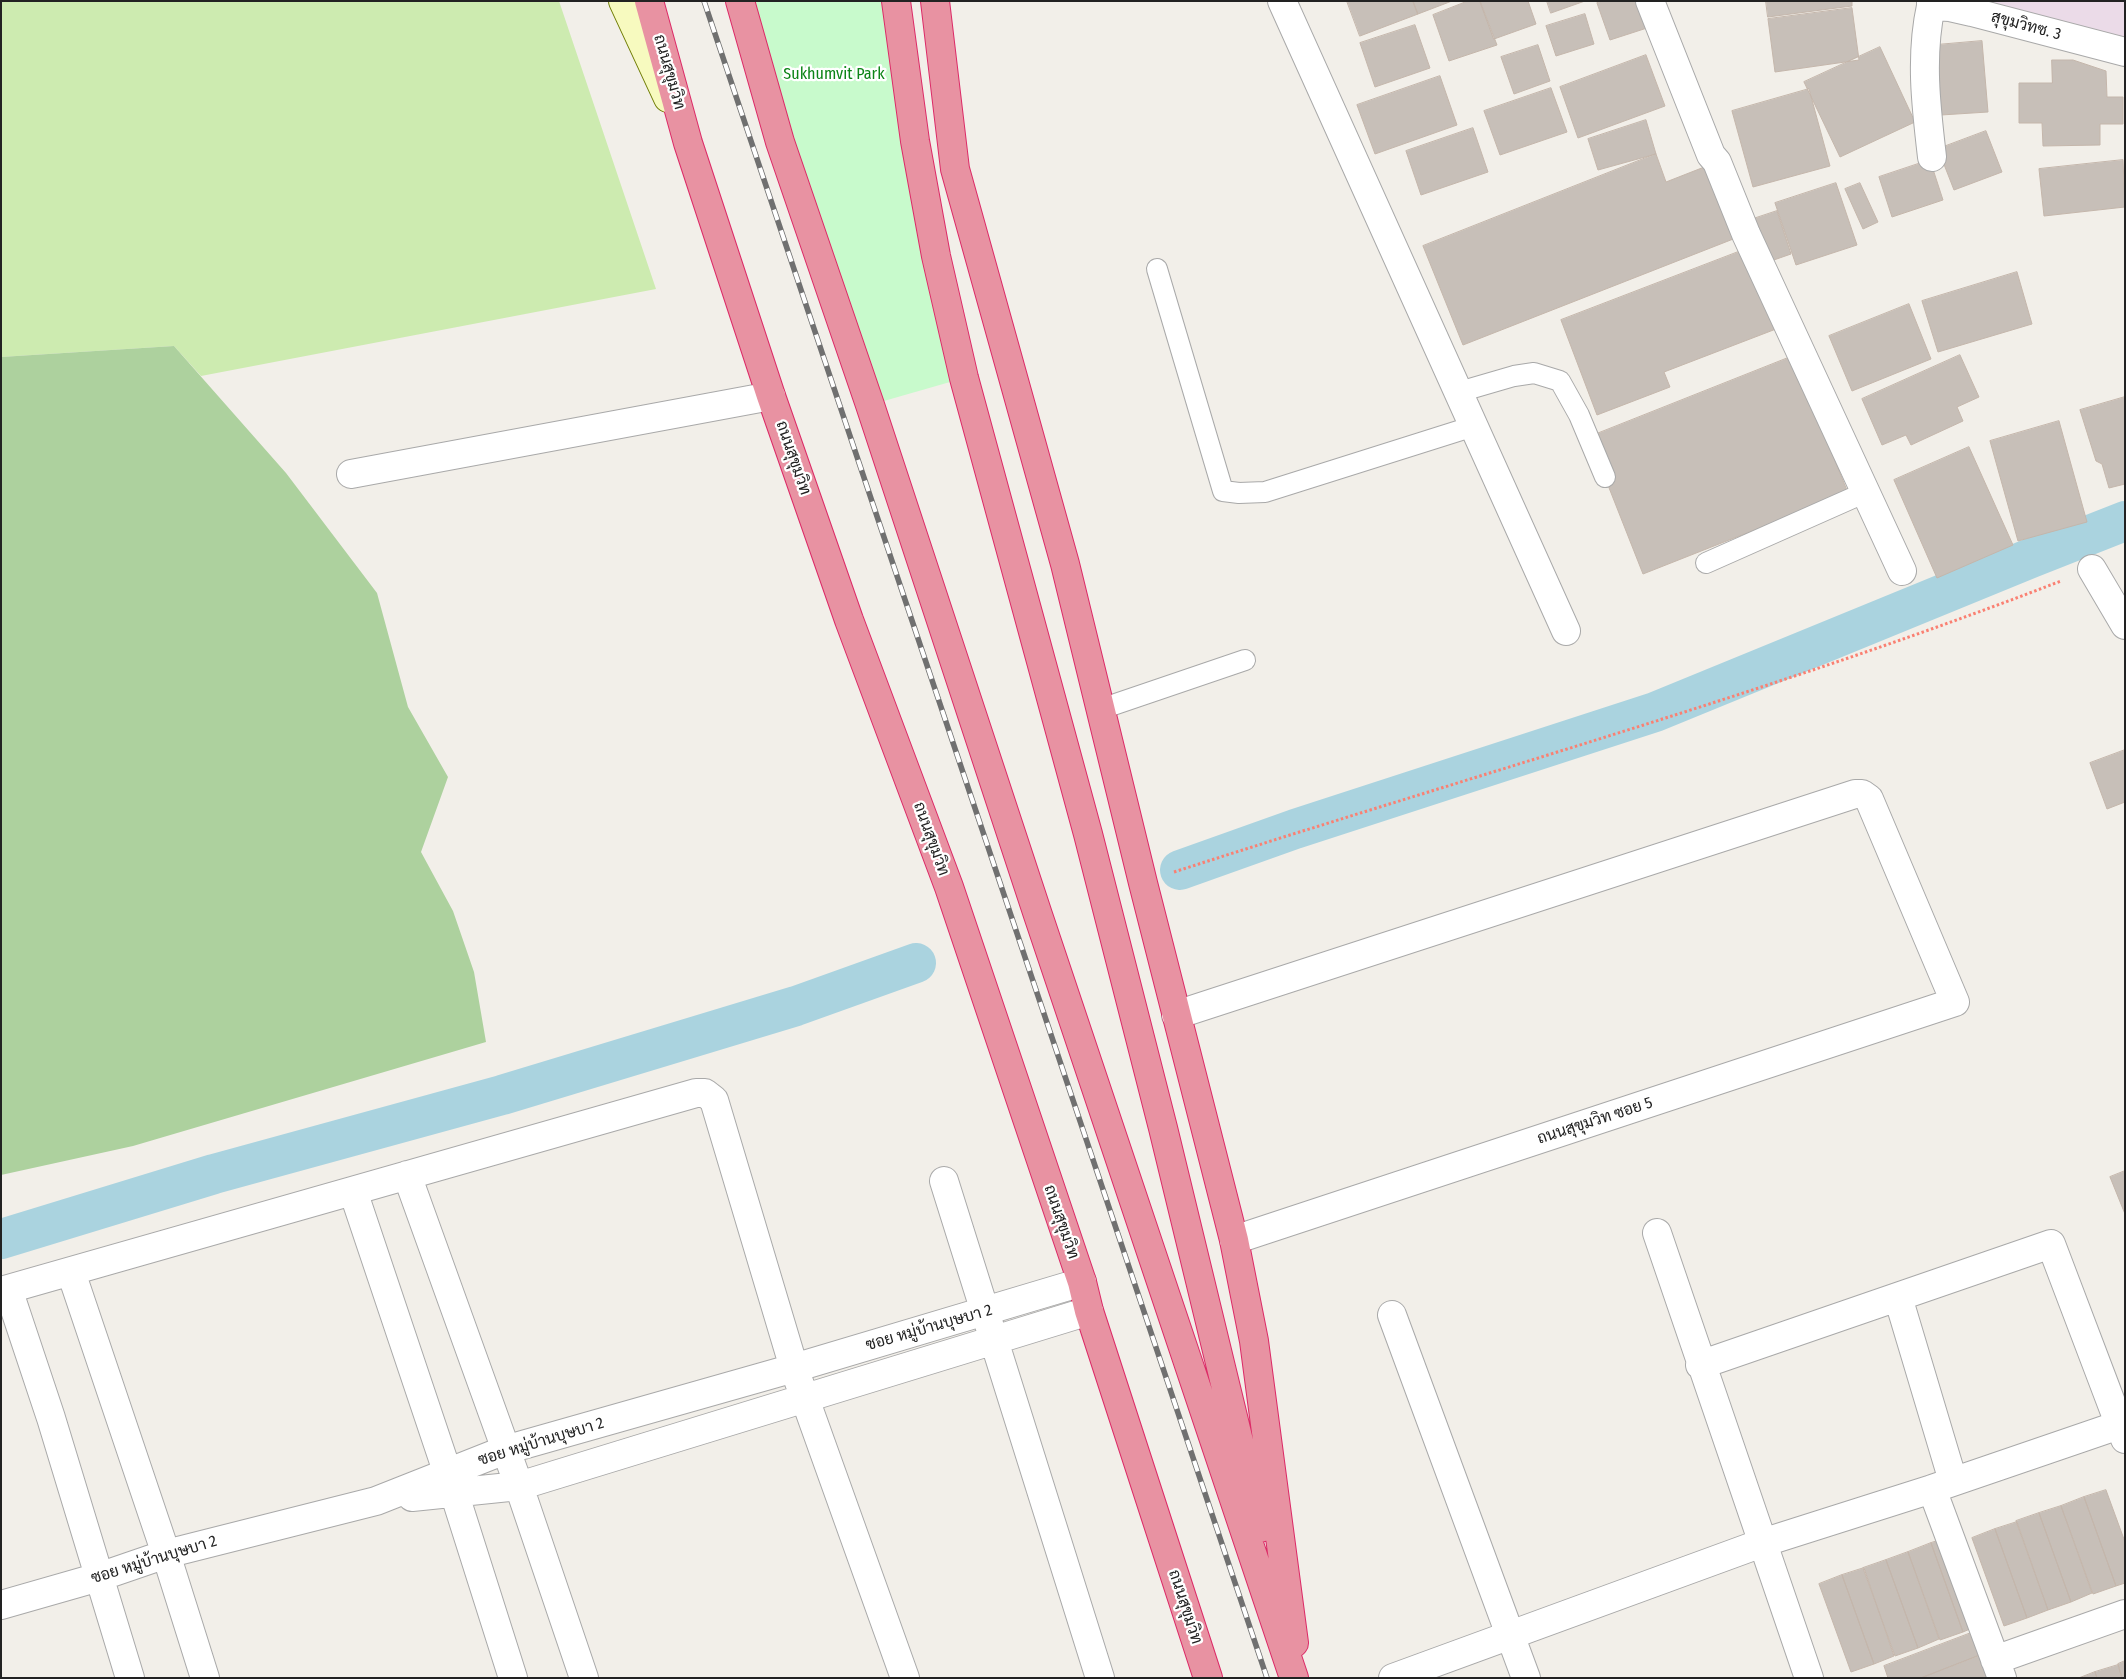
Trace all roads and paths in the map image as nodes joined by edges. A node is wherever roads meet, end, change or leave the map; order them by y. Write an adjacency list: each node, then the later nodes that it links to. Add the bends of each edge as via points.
1 (623, 1): 10 (main road)
2 (649, 1): 10 (highway, ถนนสุขุมวิท)
3 (740, 1): 55 (highway, via 780,142)
4 (896, 1): 55 (highway, via 915,141 936,256 964,378 1088,834 1165,1137 1259,1525)
5 (935, 1): 25 (highway, via 955,169 1065,564)
6 (1282, 1): 13 (street)
7 (1650, 1): 18 (street, via 1711,155 1717,162 1746,234)
8 (1931, 4): 9 (street, สุขุมวิทซ. 3); 11 (street, via 1925,48 1925,94)
9 (2125, 52)
10 (688, 143): 14 (highway, ถนนสุขุมวิท)
11 (1932, 157)
12 (1157, 270): 15 (lane, via 1223,491 1239,494 1265,492)
13 (1459, 392): 15 (street); 17 (lane, via 1534,373 1560,382 1579,416)
14 (771, 396): 16 (street); 34 (highway, ถนนสุขุมวิท, via 849,620 949,887)
15 (1474, 426): 23 (street)
16 (351, 474)
17 (1605, 477)
18 (1866, 492): 19 (lane); 21 (street)
19 (1706, 563)
20 (2092, 569): 22 (street); 26 (path, via 1960,620 1770,685)
21 (1902, 571)
22 (2125, 625)
23 (1566, 632)
24 (1245, 660): 25 (lane)
25 (1101, 708): 26 (highway)
26 (1143, 883): 27 (highway)
27 (1176, 1015): 32 (highway); 32 (street, ถนนสุขุมวิท ซอย 5, via 1855,794 1869,799 1955,1002)
28 (407, 1175): 30 (street); 42 (street, via 696,1092 705,1093 714,1100); 45 (street)
29 (944, 1181): 38 (street)
30 (353, 1191): 33 (street); 46 (street)
31 (1657, 1233): 41 (street)
32 (1234, 1240): 65 (highway, via 1254,1341)
33 (71, 1272): 35 (street); 50 (street)
34 (1082, 1282): 37 (highway, ถนนสุขุมวิท); 38 (street, ซอย หมู่บ้านบุษบา 2)
35 (5, 1290): 51 (street, via 52,1418)
36 (1898, 1297): 41 (street); 44 (street, via 2052,1244); 47 (street)
37 (1090, 1311): 40 (street); 63 (highway, ถนนสุขุมวิท)
38 (985, 1312): 40 (street); 42 (street, ซอย หมู่บ้านบุษบา 2)
39 (1392, 1315): 54 (street)
40 (994, 1339): 43 (street); 62 (street)
41 (1700, 1365): 49 (street)
42 (794, 1368): 43 (street); 45 (street, ซอย หมู่บ้านบุษบา 2)
43 (805, 1399): 48 (street); 61 (street)
44 (2122, 1432): 47 (street)
45 (505, 1450): 46 (street, ซอย หมู่บ้านบุษบา 2); 48 (street)
46 (451, 1482): 48 (street); 50 (street, ซอย หมู่บ้านบุษบา 2); 59 (street)
47 (1942, 1485): 49 (street); 56 (street)
48 (519, 1486): 60 (street)
49 (1762, 1543): 54 (street); 68 (street)
50 (166, 1554): 51 (street, ซอย หมู่บ้านบุษบา 2); 58 (street)
51 (99, 1577): 52 (street, ซอย หมู่บ้านบุษบา 2); 57 (street)
52 (1, 1605)
53 (2125, 1614): 56 (street)
54 (1510, 1636): 66 (street); 67 (street)
55 (1283, 1646): 64 (highway)
56 (1998, 1669)
57 (130, 1678)
58 (205, 1678)
59 (513, 1678)
60 (584, 1678)
61 (906, 1678)
62 (1100, 1678)
63 (1208, 1678)
64 (1294, 1678)
65 (1299, 1678)
66 (1393, 1678)
67 (1526, 1678)
68 (1809, 1678)

